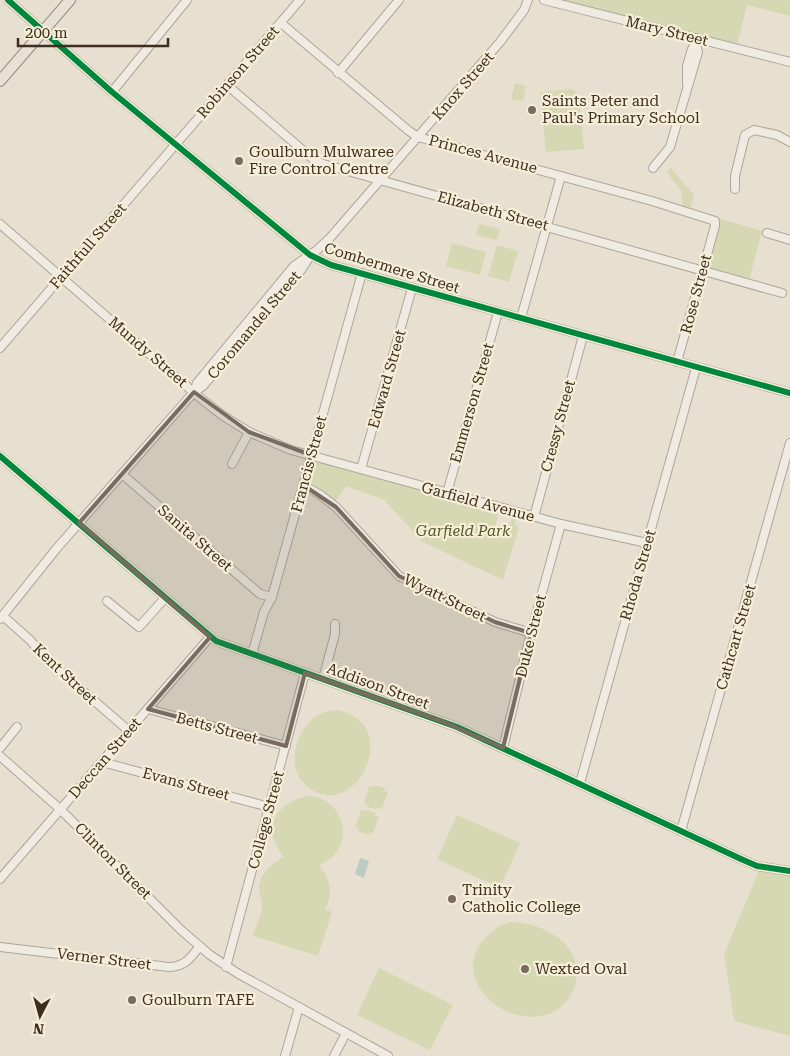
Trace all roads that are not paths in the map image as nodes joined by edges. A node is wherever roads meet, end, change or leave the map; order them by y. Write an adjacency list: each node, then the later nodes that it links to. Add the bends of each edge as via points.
1 (8, 0): 10 (street, Combermere Street)
2 (63, 0): 10 (main road)
3 (70, 0): 10 (main road)
4 (188, 0): 17 (street)
5 (300, 0): 9 (street, Robinson Street)
6 (399, 0): 14 (street)
7 (528, 0): 18 (street, Knox Street, via 500,42)
8 (548, 0): 11 (street, Mary Street)
9 (281, 23): 14 (street, Princes Avenue); 16 (street, Robinson Street)
10 (41, 30): 13 (main road); 15 (main road); 17 (street, Combermere Street)
11 (697, 41): 12 (street, Mary Street); 21 (street, via 698,52 670,147)
12 (790, 62)
13 (0, 72)
14 (338, 72): 18 (street, Princes Avenue)
15 (0, 82)
16 (227, 85): 20 (street, Robinson Street); 23 (street, Elizabeth Street, via 313,159)
17 (112, 92): 20 (street, Combermere Street)
18 (418, 137): 22 (street, Princes Avenue); 23 (street, Knox Street)
19 (790, 142): 24 (street, via 777,135 754,130 745,135)
20 (176, 144): 30 (street, Combermere Street); 33 (street, Faithfull Street)
21 (653, 168)
22 (560, 176): 26 (street); 27 (street, Princes Avenue, via 712,219)
23 (381, 180): 26 (street, Elizabeth Street); 30 (street, Knox Street, via 329,239)
24 (735, 189)
25 (0, 224): 33 (street, Mundy Street)
26 (547, 226): 31 (street, Elizabeth Street); 37 (street)
27 (715, 226): 31 (street, Rose Street)
28 (767, 233): 29 (street)
29 (790, 240)
30 (310, 255): 32 (street, Combermere Street, via 330,265); 42 (street, Coromandel Street, via 301,270 197,384)
31 (702, 270): 35 (street, Elizabeth Street); 40 (street, Rose Street)
32 (362, 274): 34 (street, Combermere Street); 46 (street, Francis Street)
33 (62, 277): 39 (street, Faithfull Street); 42 (street, Mundy Street)
34 (412, 288): 36 (street, Combermere Street); 49 (street, Edward Street)
35 (782, 293)
36 (498, 312): 37 (street, Combermere Street); 52 (street, Emmerson Street)
37 (521, 318): 38 (street, Combermere Street)
38 (583, 336): 40 (street, Combermere Street); 53 (street, Cressy Street)
39 (0, 348)
40 (677, 362): 41 (street, Combermere Street)
41 (696, 368): 43 (street, Combermere Street); 56 (street, Rhoda Street)
42 (194, 392): 44 (street, Mundy Street); 50 (street, Coromandel Street)
43 (790, 393)
44 (248, 432): 46 (street, Mundy Street); 48 (street)
45 (790, 443): 78 (street, Cathcart Street)
46 (311, 455): 49 (street, Garfield Avenue); 51 (street, Francis Street)
47 (0, 456): 54 (street, Addison Street)
48 (232, 464)
49 (362, 469): 52 (street, Garfield Avenue)
50 (122, 474): 54 (street, Coromandel Street); 57 (street, Sanita Street, via 260,594)
51 (303, 485): 57 (street, Francis Street); 62 (street, Wyatt Street, via 336,507 399,576 495,622)
52 (447, 493): 53 (street, Garfield Avenue)
53 (534, 517): 55 (street, Garfield Avenue)
54 (79, 523): 58 (street, Addison Street); 60 (street, Coromandel Street)
55 (561, 524): 56 (street, Garfield Avenue); 62 (street, Duke Street)
56 (647, 543): 75 (street, Rhoda Street)
57 (272, 597): 64 (street, Francis Street, via 264,612)
58 (165, 598): 59 (street, via 138,627); 63 (street, Addison Street)
59 (107, 602)
60 (1, 618): 69 (street, Kent Street, via 30,640 45,658)
61 (335, 624): 66 (street, via 336,634)
62 (531, 633): 72 (street, Duke Street)
63 (210, 637): 64 (street, Addison Street); 67 (street, Deccan Street)
64 (252, 654): 65 (street, Addison Street)
65 (305, 673): 66 (street, Addison Street); 70 (street, College Street)
66 (323, 679): 72 (street, Addison Street, via 449,724)
67 (148, 708): 69 (street, Deccan Street); 70 (street, Betts Street)
68 (17, 727): 71 (street)
69 (128, 731): 74 (street, Deccan Street)
70 (286, 746): 76 (street, College Street)
71 (0, 748)
72 (503, 748): 75 (street, Addison Street)
73 (0, 756): 77 (street, Clinton Street)
74 (102, 762): 76 (street, Evans Street); 77 (street, Deccan Street)
75 (580, 783): 78 (street, Addison Street)
76 (269, 808): 85 (street, College Street)
77 (60, 810): 80 (street, Deccan Street); 83 (street, Clinton Street)
78 (681, 831): 81 (street, Addison Street, via 757,866)
79 (0, 865): 80 (street)
80 (7, 871): 82 (street, Deccan Street)
81 (790, 871)
82 (0, 879)
83 (199, 947): 84 (street, Verner Street, via 185,962 169,967); 85 (street, Clinton Street)
84 (0, 948)
85 (226, 966): 86 (street, Clinton Street)
86 (299, 1007): 87 (street, Clinton Street); 88 (street)
87 (346, 1033): 89 (street); 90 (street, Clinton Street)
88 (285, 1056)
89 (334, 1056)
90 (388, 1056)

